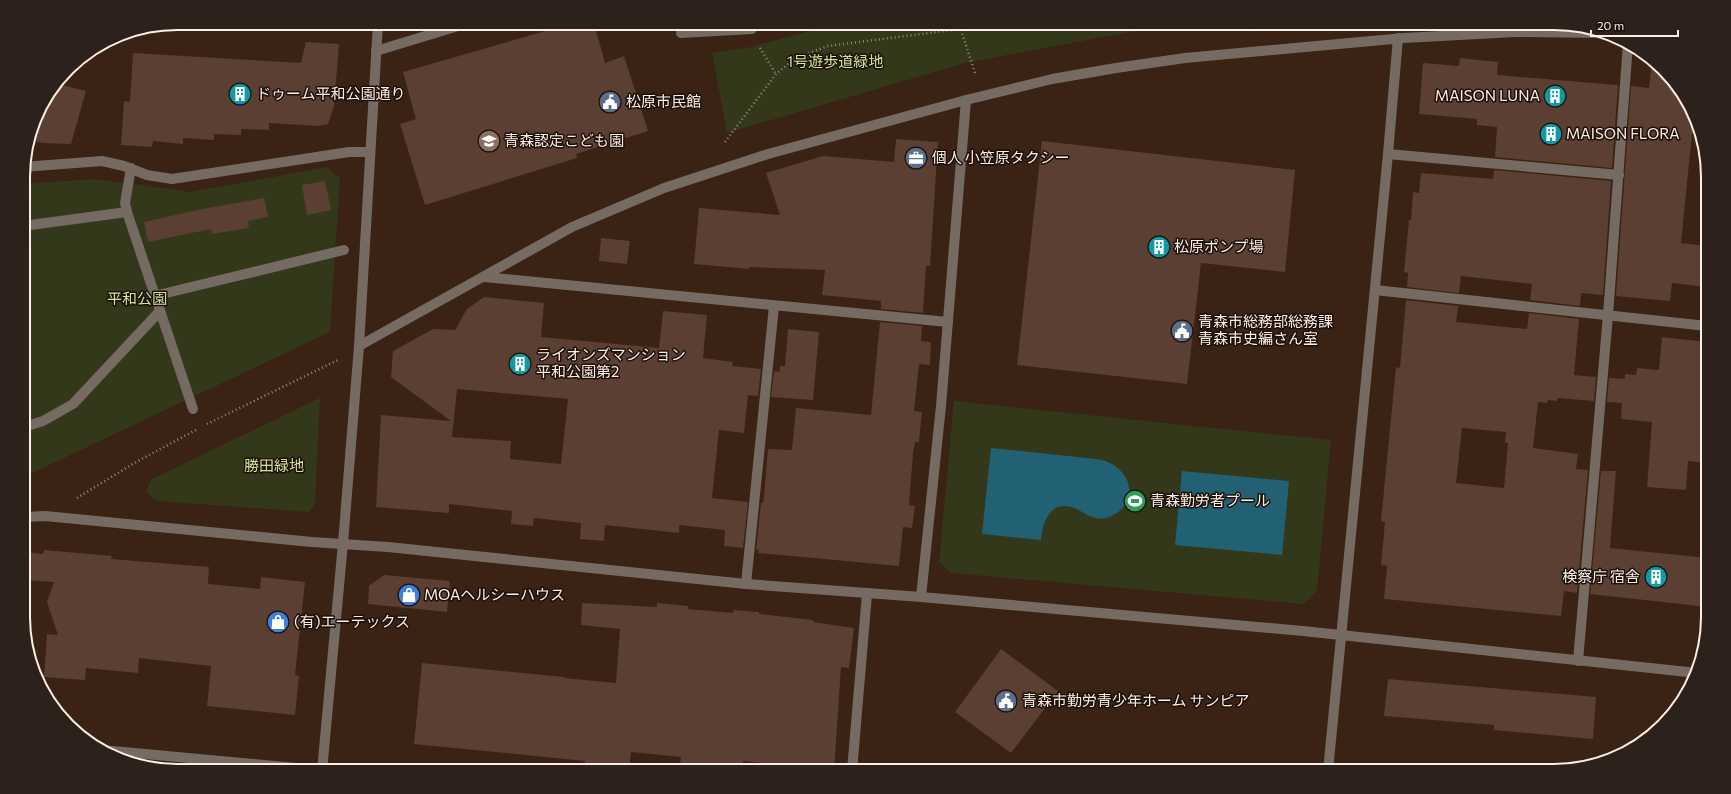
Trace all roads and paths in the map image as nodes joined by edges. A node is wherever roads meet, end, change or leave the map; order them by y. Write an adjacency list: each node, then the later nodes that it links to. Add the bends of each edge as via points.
1 (378, 30): 10 (street)
2 (445, 30): 10 (street)
3 (717, 30): 7 (street)
4 (754, 30): 11 (path, via 763,55)
5 (962, 30): 11 (path, via 828,46 796,58); 12 (path)
6 (1582, 33): 8 (street, via 1515,32)
7 (682, 34)
8 (1398, 38): 13 (street, via 1185,58 1052,79); 16 (street)
9 (1628, 50): 19 (street)
10 (376, 51): 15 (street)
11 (776, 74): 14 (path)
12 (975, 74)
13 (966, 100): 23 (street, via 768,154 664,188 572,226); 29 (street)
14 (725, 142)
15 (369, 152): 18 (street, via 349,152 172,179 147,175); 31 (street)
16 (1388, 154): 19 (street); 24 (street)
17 (30, 166): 18 (street, via 102,161)
18 (131, 168): 20 (street)
19 (1619, 175): 28 (street)
20 (127, 212): 21 (street); 25 (street)
21 (30, 225)
22 (344, 250): 25 (street)
23 (484, 277): 26 (street); 31 (street)
24 (1375, 290): 28 (street); 40 (street)
25 (154, 296): 27 (street)
26 (774, 306): 29 (street); 37 (street)
27 (160, 311): 32 (street); 33 (street, via 73,404 43,421)
28 (1608, 315): 30 (street); 41 (street)
29 (948, 322): 39 (street)
30 (1701, 325)
31 (359, 346): 34 (path, via 334,363 230,412 136,462); 36 (street)
32 (193, 409)
33 (30, 425)
34 (75, 499)
35 (30, 517): 36 (street)
36 (343, 543): 37 (street); 45 (street)
37 (746, 584): 38 (street)
38 (867, 594): 39 (street); 46 (street)
39 (921, 597): 40 (street)
40 (1341, 635): 41 (street); 47 (street)
41 (1578, 661): 42 (street)
42 (1690, 672)
43 (117, 751): 44 (street)
44 (265, 764)
45 (323, 764)
46 (853, 764)
47 (1329, 764)

